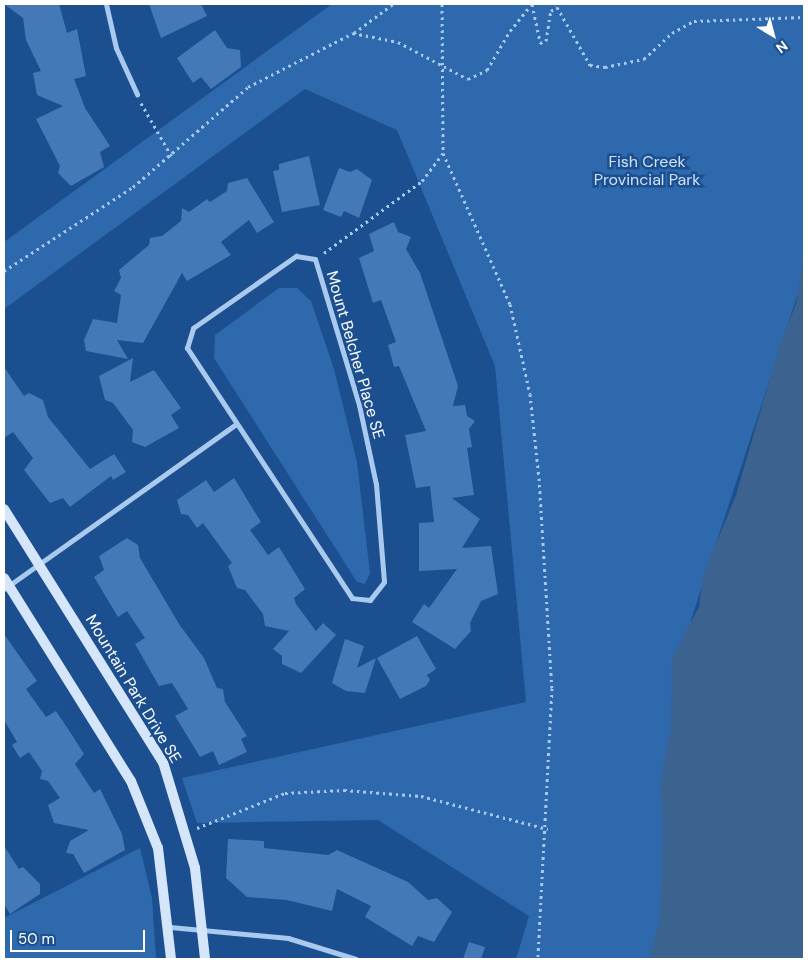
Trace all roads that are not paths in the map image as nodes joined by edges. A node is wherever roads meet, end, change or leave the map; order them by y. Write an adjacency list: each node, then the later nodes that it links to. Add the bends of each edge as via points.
1 (106, 4): 2 (street, via 116,48)
2 (137, 94)
3 (236, 424): 3 (street, Mount Belcher Place SE, via 187,348 193,328 296,256 315,259 359,405 376,484 384,582 370,600 352,598); 5 (street)
4 (4, 509): 5 (street, Mountain Park Drive SE)
5 (39, 563): 6 (street); 8 (street, Mountain Park Drive SE, via 163,762 187,832)
6 (5, 584): 7 (street, via 131,782 158,848)
7 (170, 927): 8 (street); 9 (street)
8 (205, 928): 10 (street, Mountain Park Drive SE); 11 (street, via 288,938)
9 (171, 959)
10 (205, 959)
11 (356, 959)

